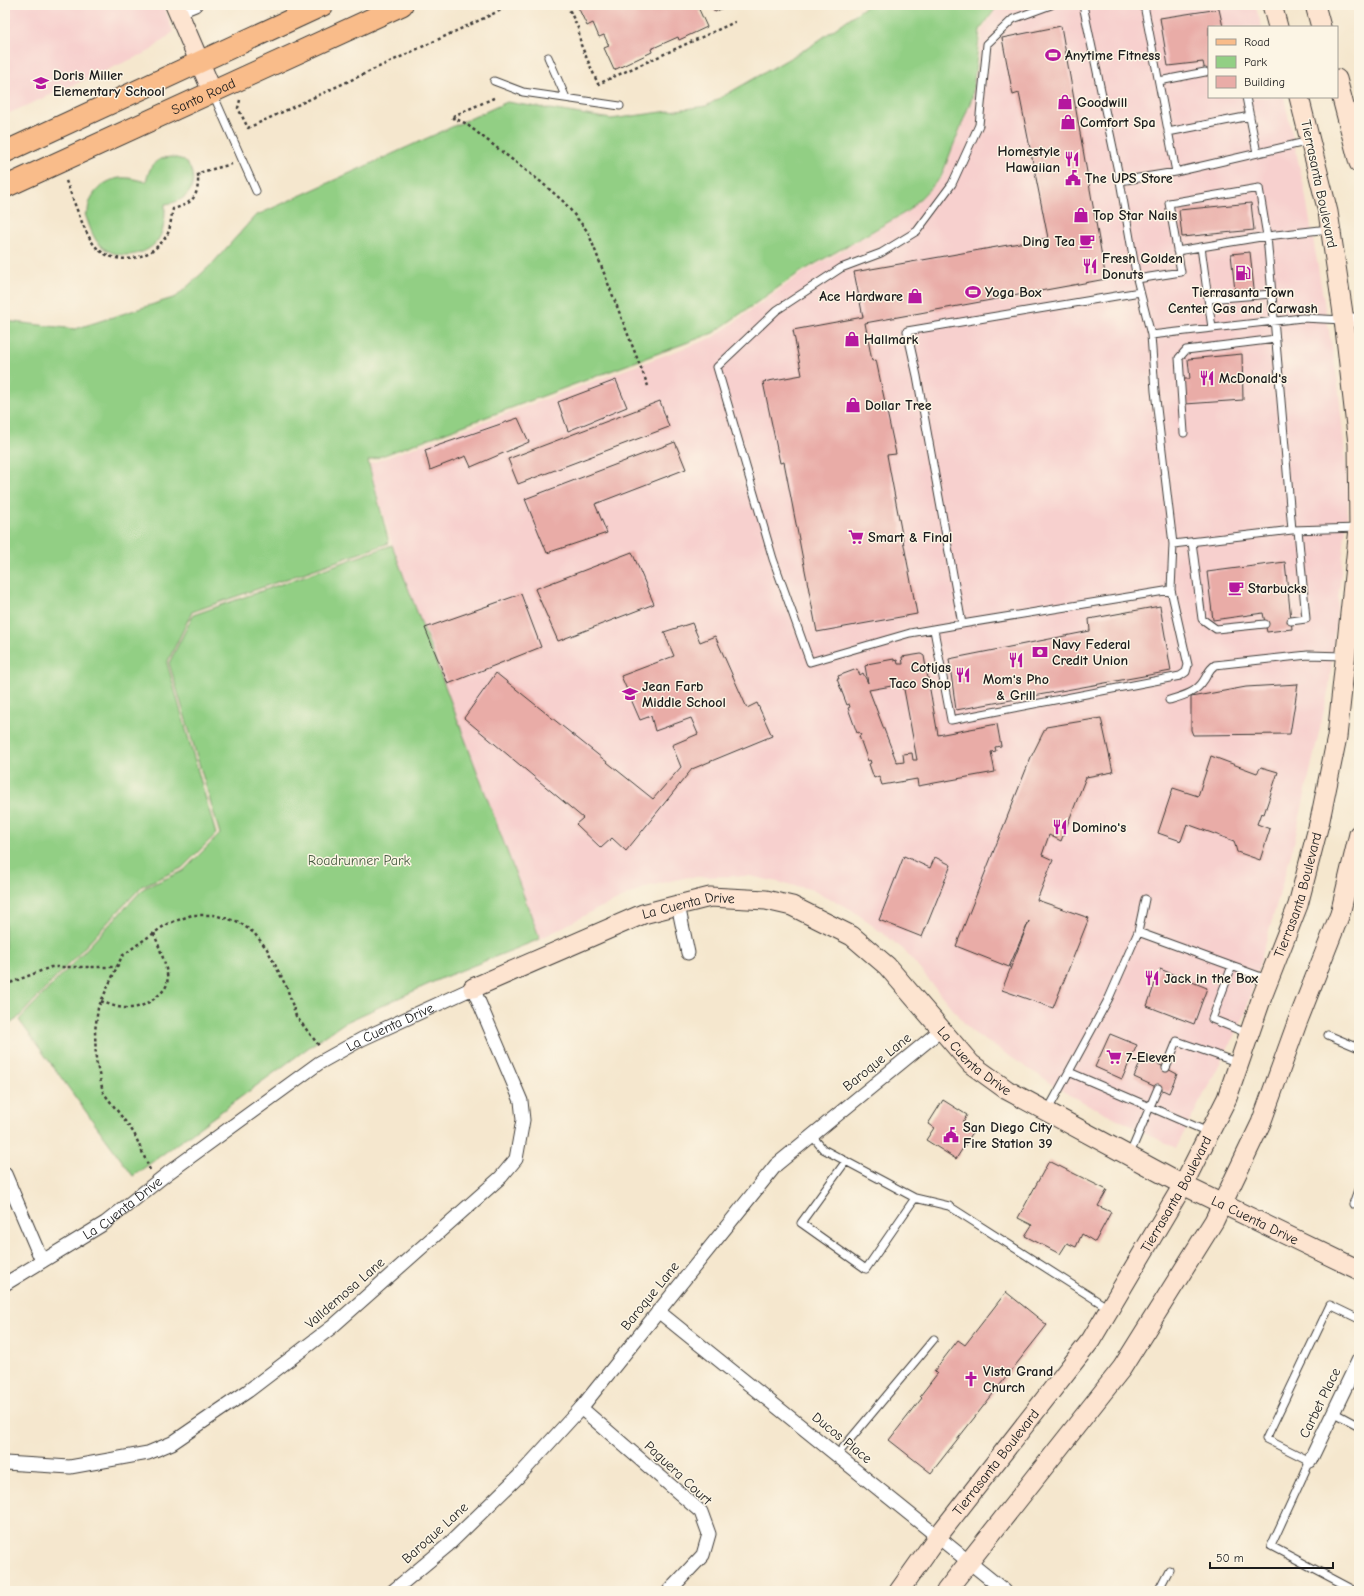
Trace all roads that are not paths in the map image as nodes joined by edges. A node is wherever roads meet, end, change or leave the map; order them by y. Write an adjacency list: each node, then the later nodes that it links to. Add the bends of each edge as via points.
1 (195, 5): 9 (street)
2 (323, 5): 13 (main road)
3 (402, 5): 18 (main road, Santo Road)
4 (1051, 5): 55 (lane, via 1013,19 987,44 979,125 952,184 917,231 881,253 841,268 777,310 717,368 773,559 810,662 910,633)
5 (1083, 5): 30 (lane)
6 (1144, 5): 16 (lane)
7 (1272, 5): 10 (main road)
8 (1315, 5): 11 (main road)
9 (176, 9): 13 (main road)
10 (1278, 26)
11 (1321, 26)
12 (548, 57): 19 (lane)
13 (199, 62): 18 (main road); 26 (main road)
14 (1205, 72): 16 (lane)
15 (494, 81): 19 (lane, via 523,92)
16 (1159, 81): 24 (lane)
17 (1338, 83): 28 (main road)
18 (212, 92): 31 (main road, Santo Road); 32 (lane)
19 (566, 98): 22 (lane)
20 (1246, 98): 23 (lane)
21 (1299, 98): 25 (main road, Tierrasanta Boulevard)
22 (620, 106)
23 (1250, 116): 24 (lane); 27 (lane)
24 (1168, 132): 29 (lane)
25 (1310, 141): 27 (lane); 33 (main road, Tierrasanta Boulevard)
26 (5, 152)
27 (1257, 153): 29 (lane)
28 (1359, 163)
29 (1176, 172): 30 (lane)
30 (1120, 182): 37 (lane)
31 (5, 188)
32 (256, 191)
33 (1331, 229): 34 (lane); 41 (main road, Tierrasanta Boulevard)
34 (1267, 236): 35 (lane); 36 (lane, via 1259,188 1229,193 1169,203); 39 (lane)
35 (1201, 247): 36 (lane); 40 (lane)
36 (1177, 251): 37 (lane, via 1180,272)
37 (1137, 279): 38 (lane)
38 (1140, 292): 44 (lane); 53 (lane, via 907,331)
39 (1272, 294): 40 (lane); 42 (lane)
40 (1208, 299): 43 (lane)
41 (1352, 320): 42 (lane, via 1302,318); 47 (main road, Tierrasanta Boulevard)
42 (1274, 321): 43 (lane); 45 (lane)
43 (1212, 328): 44 (lane)
44 (1150, 335): 50 (lane)
45 (1276, 339): 46 (lane, via 1186,350 1179,358); 48 (lane)
46 (1184, 433)
47 (1359, 528): 48 (lane); 56 (main road, Tierrasanta Boulevard)
48 (1295, 530): 49 (lane); 52 (lane, via 1306,619)
49 (1192, 542): 50 (lane); 54 (lane, via 1202,619 1216,629)
50 (1173, 544): 51 (lane)
51 (1171, 590): 53 (lane); 55 (lane, via 1188,665 1186,672 1180,676 951,720)
52 (1291, 621)
53 (962, 624): 55 (lane)
54 (1265, 624)
55 (934, 630)
56 (1346, 656): 57 (lane, via 1308,655 1215,665 1190,694); 64 (main road, Tierrasanta Boulevard, via 1336,737 1320,820 1298,906)
57 (1169, 700)
58 (1359, 834): 85 (main road, via 1340,914 1261,1123)
59 (1145, 899): 61 (lane)
60 (678, 905): 62 (street); 65 (main road, La Cuenta Drive, via 643,914); 66 (main road, La Cuenta Drive, via 710,897 766,900 792,906 852,936 887,966)
61 (1138, 932): 63 (lane); 72 (lane, via 1109,998)
62 (688, 953)
63 (1232, 966): 64 (lane); 67 (lane, via 1212,1019)
64 (1269, 980): 67 (main road, Tierrasanta Boulevard)
65 (473, 988): 86 (street, La Cuenta Drive, via 362,1039 319,1063 105,1223); 99 (street, Valldemosa Lane, via 521,1102 523,1120 516,1159 501,1177 332,1327 248,1391 172,1443 148,1453 70,1467)
66 (941, 1030): 75 (main road, La Cuenta Drive, via 971,1064 1007,1090); 77 (street, Baroque Lane)
67 (1249, 1034): 70 (main road, Tierrasanta Boulevard)
68 (1328, 1035): 69 (lane)
69 (1359, 1048)
70 (1239, 1063): 71 (lane, via 1177,1041); 76 (main road, Tierrasanta Boulevard, via 1227,1098)
71 (1166, 1068)
72 (1069, 1072): 74 (lane); 75 (lane)
73 (1158, 1088): 74 (lane)
74 (1150, 1107): 76 (lane); 78 (lane)
75 (1047, 1112): 78 (main road, La Cuenta Drive)
76 (1210, 1133): 81 (main road, Tierrasanta Boulevard)
77 (812, 1136): 79 (lane, via 823,1149); 90 (street, Baroque Lane, via 776,1165)
78 (1129, 1156): 81 (main road, La Cuenta Drive)
79 (846, 1161): 83 (lane); 83 (lane, via 801,1223 866,1270)
80 (5, 1174): 86 (street)
81 (1183, 1185): 85 (main road, La Cuenta Drive); 89 (main road, Tierrasanta Boulevard)
82 (1359, 1187): 84 (lane)
83 (915, 1198): 89 (lane, via 949,1206)
84 (1353, 1204)
85 (1221, 1205): 87 (main road, La Cuenta Drive); 101 (main road, via 1214,1221 1122,1368)
86 (42, 1261): 88 (street, La Cuenta Drive)
87 (1359, 1270)
88 (5, 1284)
89 (1110, 1309): 100 (main road, Tierrasanta Boulevard, via 1091,1340)
90 (658, 1311): 94 (street, Baroque Lane); 97 (street, Ducos Place)
91 (1359, 1319): 98 (lane, via 1330,1305 1266,1439)
92 (934, 1339): 97 (lane)
93 (1359, 1359): 95 (street, Carbet Place)
94 (581, 1408): 103 (street, Baroque Lane, via 518,1477 447,1546); 104 (street, Paguera Court, via 701,1512 709,1534 703,1556)
95 (1333, 1412): 96 (lane); 98 (street, Carbet Place)
96 (1359, 1426)
97 (838, 1455): 100 (street, Ducos Place)
98 (1310, 1461): 109 (lane, via 1271,1546)
99 (5, 1463)
100 (938, 1536): 101 (street, Ducos Place); 105 (main road, Tierrasanta Boulevard)
101 (970, 1561): 106 (main road); 107 (street, Ducos Place)
102 (1169, 1570): 108 (lane)
103 (393, 1591)
104 (669, 1591)
105 (899, 1591)
106 (946, 1591)
107 (1005, 1591)
108 (1158, 1591)
109 (1356, 1591)

